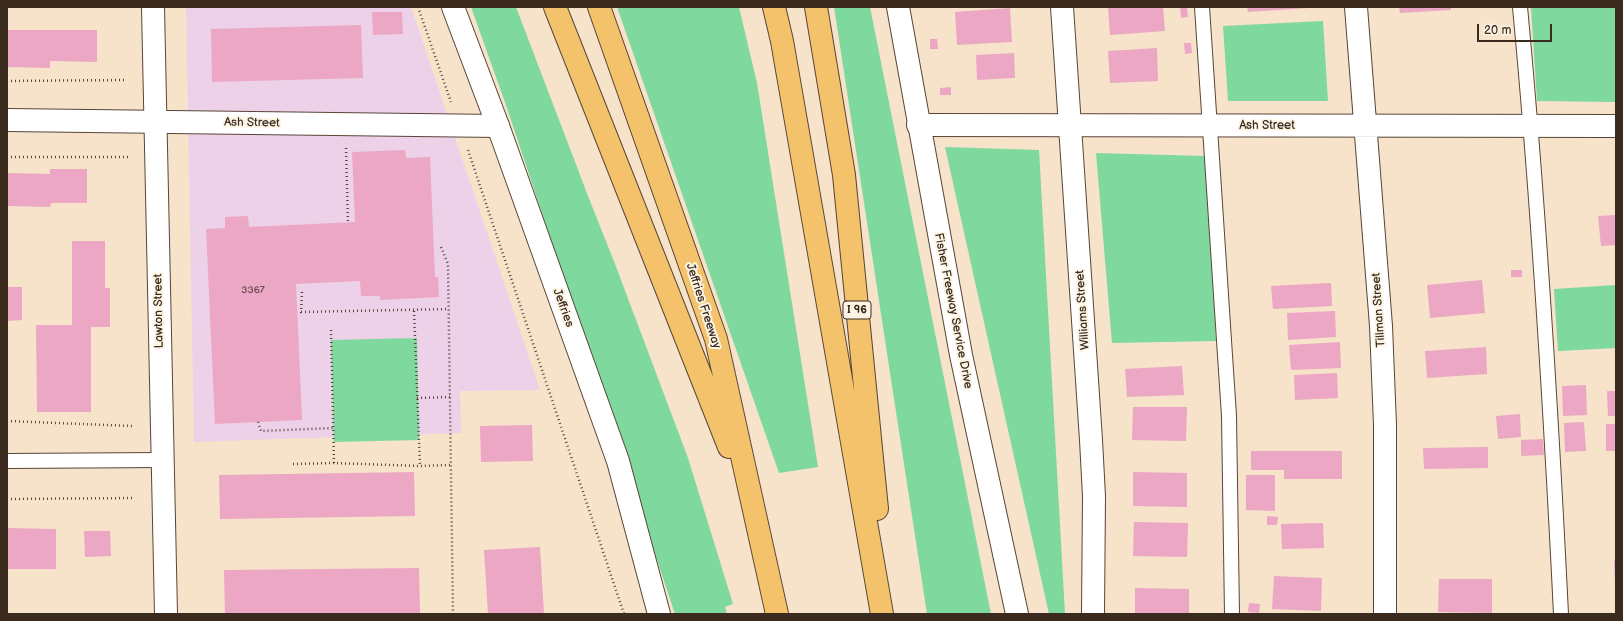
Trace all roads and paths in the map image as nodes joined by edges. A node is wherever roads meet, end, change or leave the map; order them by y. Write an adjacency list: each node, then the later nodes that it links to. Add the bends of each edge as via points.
1 (153, 7): 16 (street, Lawton Street)
2 (418, 7): 17 (path)
3 (453, 7): 19 (street, Jeffries)
4 (555, 7): 48 (highway)
5 (599, 7): 48 (highway, Jeffries Freeway, via 716,339)
6 (774, 7): 54 (highway)
7 (816, 7): 55 (highway, I 96, via 844,175)
8 (898, 7): 18 (street, Fisher Freeway Service Drive)
9 (1062, 7): 20 (street, Williams Street)
10 (1202, 7): 21 (lane)
11 (1356, 7): 22 (street, Tillman Street)
12 (1520, 7): 23 (lane)
13 (126, 80): 14 (path)
14 (7, 81)
15 (7, 120): 16 (street, Ash Street)
16 (155, 121): 17 (street, Ash Street); 40 (street, Lawton Street)
17 (460, 125): 19 (street, Ash Street); 51 (path)
18 (918, 125): 20 (street, Ash Street); 56 (street, Fisher Freeway Service Drive, via 960,355)
19 (498, 126): 52 (street, Jeffries, via 618,461)
20 (1070, 126): 21 (street, Ash Street); 57 (street, Williams Street, via 1094,496)
21 (1211, 126): 22 (street, Ash Street); 58 (lane, via 1229,416)
22 (1365, 126): 23 (street, Ash Street); 59 (street, Tillman Street, via 1381,326)
23 (1531, 126): 24 (street, Ash Street); 60 (lane, via 1550,381)
24 (1616, 126)
25 (346, 147): 28 (path)
26 (7, 157): 27 (path)
27 (128, 157)
28 (348, 223)
29 (441, 246): 31 (path, via 448,264)
30 (302, 292): 32 (path, via 301,312)
31 (449, 309): 32 (path); 34 (path)
32 (414, 311): 35 (path, via 417,338)
33 (331, 330): 39 (path)
34 (450, 397): 35 (path); 44 (path)
35 (417, 398): 45 (path)
36 (7, 421): 38 (path)
37 (258, 422): 39 (path, via 261,431)
38 (132, 426)
39 (333, 428): 42 (path)
40 (162, 460): 41 (lane); 49 (street, Lawton Street)
41 (7, 461)
42 (334, 463): 43 (path); 45 (path)
43 (293, 464)
44 (451, 465): 45 (path); 50 (path)
45 (420, 466)
46 (135, 498): 47 (path)
47 (7, 499)
48 (752, 506): 53 (highway, Jeffries Freeway)
49 (166, 614)
50 (453, 614)
51 (624, 614)
52 (659, 614)
53 (777, 614)
54 (882, 614)
55 (888, 614)
56 (1017, 614)
57 (1093, 614)
58 (1232, 614)
59 (1385, 614)
60 (1561, 614)

